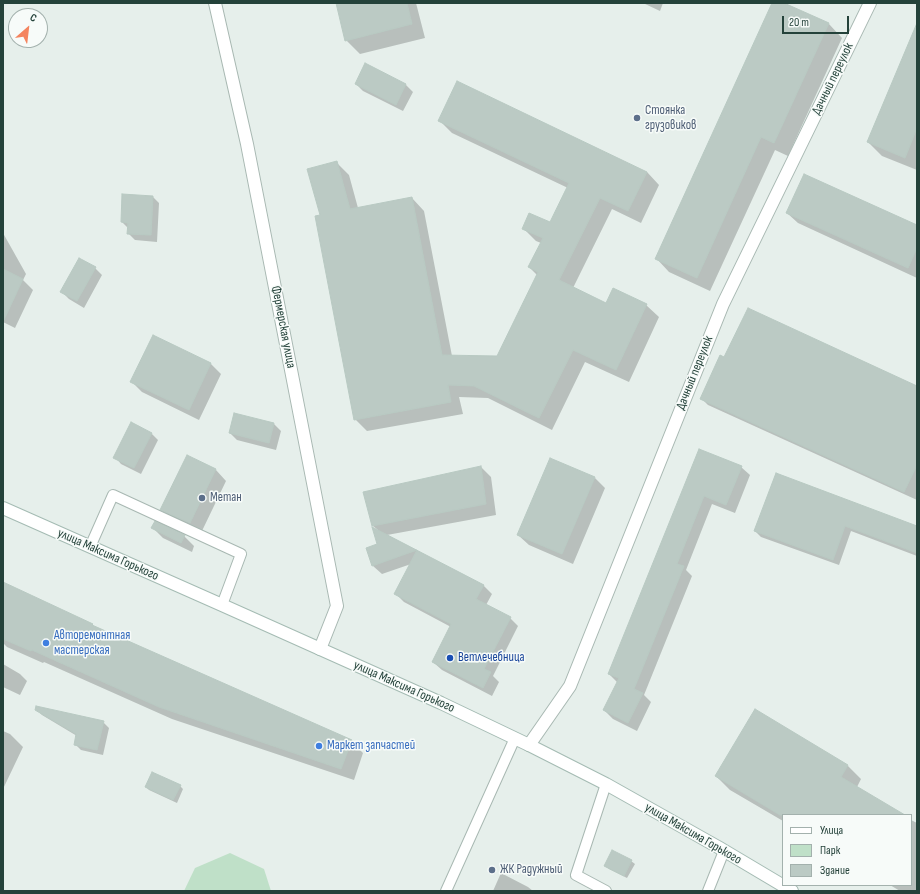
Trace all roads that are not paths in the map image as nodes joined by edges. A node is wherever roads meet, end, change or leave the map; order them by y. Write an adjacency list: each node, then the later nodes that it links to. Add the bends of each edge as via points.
1 (215, 3): 6 (street, Фермерская улица, via 247,144 337,606)
2 (870, 3): 8 (street, Дачный переулок, via 723,304 570,686)
3 (3, 508): 4 (street, улица Максима Горького)
4 (90, 547): 5 (street, улица Максима Горького); 5 (lane, via 113,495 241,554)
5 (222, 605): 6 (street, улица Максима Горького)
6 (320, 649): 7 (street, улица Максима Горького)
7 (515, 738): 8 (street, улица Максима Горького); 12 (lane)
8 (529, 745): 9 (street, улица Максима Горького)
9 (606, 784): 10 (street, улица Максима Горького); 13 (lane, via 576,875)
10 (724, 851): 11 (street, улица Максима Горького); 14 (lane)
11 (782, 885)
12 (446, 891)
13 (606, 891)
14 (708, 891)

